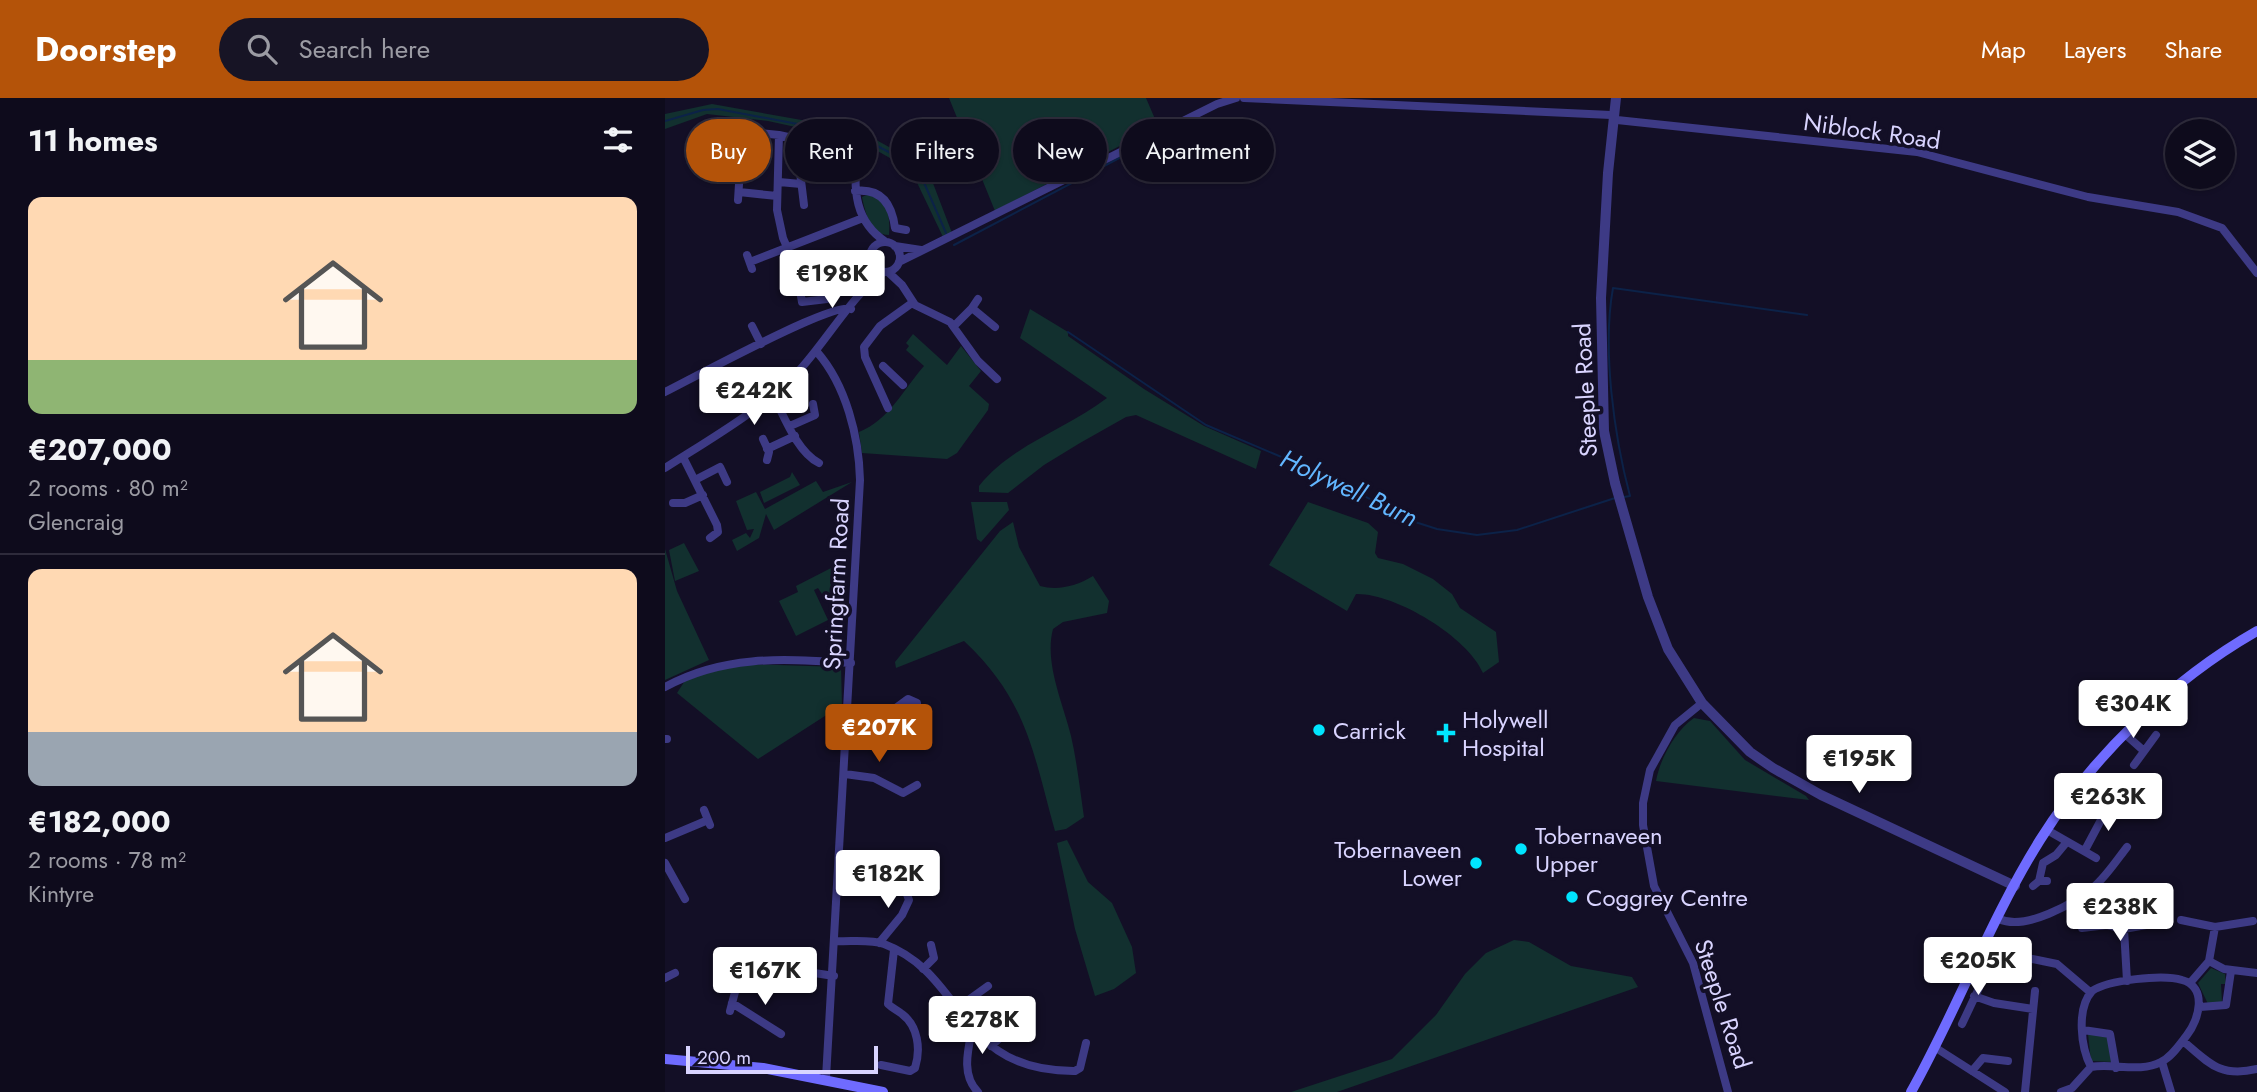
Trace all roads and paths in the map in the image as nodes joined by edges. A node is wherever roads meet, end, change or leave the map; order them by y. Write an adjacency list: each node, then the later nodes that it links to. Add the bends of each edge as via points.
1 (1236, 98): 18 (street)
2 (1244, 98): 4 (street, Niblock Road, via 1449,105)
3 (1616, 98): 4 (street, Steeple Road)
4 (1613, 117): 23 (street, Niblock Road, via 1917,152 2088,197 2178,212 2222,228); 61 (street, Steeple Road, via 1601,298 1604,431 1618,497 1657,624)
5 (771, 134): 6 (street)
6 (779, 135): 7 (street); 9 (street, via 854,153)
7 (779, 182): 8 (street); 11 (street)
8 (801, 184): 12 (street)
9 (855, 191): 13 (street); 15 (street, via 881,196 891,207 895,228)
10 (739, 192): 11 (street)
11 (777, 196): 17 (street)
12 (804, 205)
13 (863, 218): 14 (street); 17 (street)
14 (868, 227): 16 (street); 19 (street)
15 (906, 230)
16 (890, 244): 18 (street); 19 (street, via 876,245); 21 (street, via 899,254)
17 (787, 247): 20 (street); 26 (street, via 802,302 827,299 838,282)
18 (928, 250): 21 (street)
19 (871, 257): 22 (street, via 876,269); 24 (street)
20 (750, 262)
21 (899, 263): 22 (street); 25 (street)
22 (886, 272): 24 (street); 25 (street)
23 (2257, 274)
24 (868, 284): 29 (street)
25 (902, 285): 28 (street)
26 (847, 289)
27 (978, 299): 30 (street)
28 (912, 303): 32 (street); 40 (street, via 880,326 865,344 865,357)
29 (851, 309): 34 (street, via 831,310); 35 (street)
30 (972, 309): 32 (street); 33 (street)
31 (752, 326): 34 (street)
32 (954, 326): 37 (street, via 971,353)
33 (995, 327)
34 (761, 344): 41 (street)
35 (817, 352): 42 (street); 59 (street, Springfarm Road, via 847,409 859,464)
36 (883, 366): 38 (street)
37 (995, 374)
38 (894, 377): 39 (street); 40 (street)
39 (904, 385)
40 (879, 387): 44 (street)
41 (665, 392)
42 (773, 395): 45 (street); 49 (street)
43 (813, 404): 45 (street, via 815,415)
44 (888, 408)
45 (790, 426): 46 (street)
46 (795, 436): 48 (street); 51 (street)
47 (762, 439): 48 (street)
48 (767, 449): 50 (street)
49 (683, 457): 52 (street); 53 (street)
50 (767, 460)
51 (819, 463)
52 (665, 468)
53 (695, 480): 54 (street, via 720,467); 55 (street)
54 (727, 482)
55 (703, 495): 56 (street); 57 (street, via 718,528)
56 (673, 503)
57 (710, 538)
58 (2257, 631): 64 (main road, via 2195,673)
59 (851, 663): 60 (street, via 742,661 706,667); 62 (street, Springfarm Road)
60 (665, 687)
61 (1702, 703): 81 (street, Steeple Road, via 1750,752 1783,774); 132 (street, Steeple Road, via 1675,725 1650,770 1643,825 1654,886 1693,963)
62 (848, 719): 63 (street, via 880,720 908,699 917,703 921,722); 68 (street, Springfarm Road)
63 (898, 722)
64 (2126, 735): 66 (street); 72 (main road, via 2078,787)
65 (2156, 735): 66 (street)
66 (2144, 751): 67 (street)
67 (2134, 765)
68 (845, 774): 69 (street, via 874,778 903,793); 90 (street, Springfarm Road)
69 (917, 785)
70 (2109, 805): 76 (street)
71 (704, 810): 73 (street, via 709,822)
72 (2047, 830): 74 (street); 81 (main road)
73 (665, 838)
74 (2066, 843): 76 (street); 80 (street, via 2043,863)
75 (2127, 847): 83 (street, via 2084,895 2031,919 2008,923)
76 (2085, 850): 77 (street)
77 (2096, 858)
78 (665, 863): 82 (street)
79 (888, 866): 91 (street, via 897,867 909,900)
80 (2040, 883)
81 (2014, 886): 83 (main road)
82 (685, 899)
83 (1999, 919): 118 (main road)
84 (2181, 920): 87 (street)
85 (2253, 921): 87 (street)
86 (2157, 923): 89 (street)
87 (2215, 927): 95 (street)
88 (2082, 928): 89 (street, via 2107,925)
89 (2124, 929): 102 (street)
90 (835, 941): 91 (street); 100 (street, Springfarm Road)
91 (879, 943): 93 (street)
92 (931, 945): 96 (street, via 935,958)
93 (894, 950): 96 (street); 122 (street, via 888,1004 904,1015 914,1031 917,1059 910,1071)
94 (1997, 953): 106 (street, via 2057,964)
95 (2209, 961): 97 (street); 103 (street)
96 (923, 969): 108 (street)
97 (2231, 971): 99 (street); 107 (street, via 2226,1005)
98 (675, 973): 101 (street)
99 (2257, 974)
100 (834, 976): 114 (street, via 755,964 739,977 731,1007); 127 (street, Springfarm Road)
101 (665, 978)
102 (2127, 981): 103 (street, via 2176,979); 106 (street)
103 (2190, 984): 107 (street)
104 (988, 986): 108 (street, via 973,991)
105 (2035, 991): 109 (street)
106 (2089, 992): 113 (street)
107 (2200, 1007): 115 (street)
108 (956, 1009): 112 (street)
109 (2033, 1009): 110 (street, via 1994,1003 1976,992); 136 (street)
110 (1962, 1024)
111 (1012, 1027): 117 (street, via 1008,1036)
112 (972, 1030): 117 (street); 131 (street, via 967,1064 971,1084)
113 (2083, 1030): 123 (street); 124 (street, via 2110,1034)
114 (781, 1034)
115 (2183, 1041): 121 (street); 125 (street, via 2223,1072)
116 (1086, 1043): 117 (street, via 1080,1052 1082,1071 1029,1065)
117 (991, 1046)
118 (1936, 1048): 126 (street); 133 (main road)
119 (665, 1059): 127 (main road)
120 (2008, 1060): 126 (street, via 1983,1058)
121 (2162, 1062): 124 (street); 138 (street)
122 (881, 1065)
123 (2091, 1068): 124 (street); 129 (street)
124 (2116, 1068)
125 (2257, 1069)
126 (1972, 1071): 128 (street)
127 (826, 1078): 130 (main road)
128 (1988, 1082): 134 (street); 135 (street)
129 (2073, 1090): 137 (street)
130 (883, 1092)
131 (978, 1092)
132 (1728, 1092)
133 (1911, 1092)
134 (1982, 1092)
135 (2005, 1092)
136 (2025, 1092)
137 (2061, 1092)
138 (2171, 1092)

